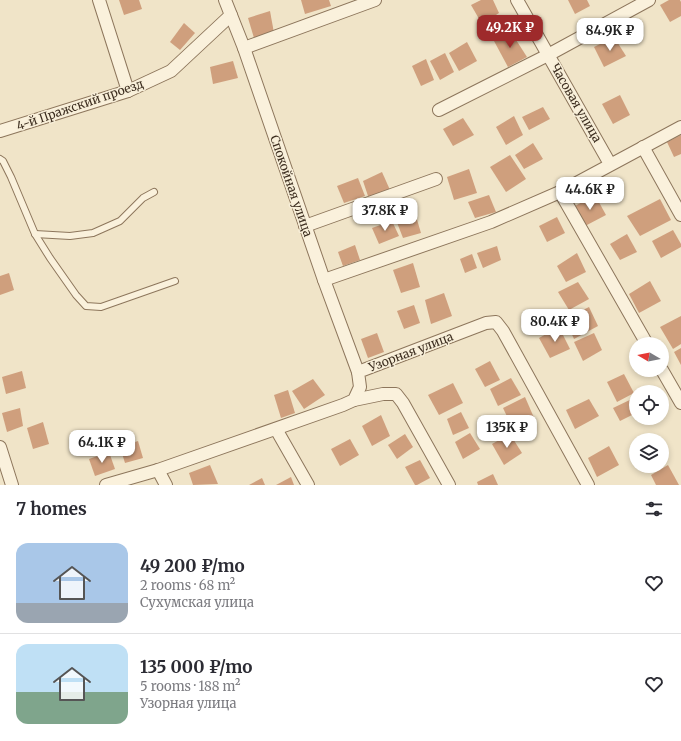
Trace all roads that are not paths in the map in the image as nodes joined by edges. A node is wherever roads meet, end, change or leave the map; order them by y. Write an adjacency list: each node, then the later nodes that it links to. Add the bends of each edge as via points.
1 (99, 0): 10 (street)
2 (225, 0): 7 (street, Спокойная улица)
3 (375, 0): 6 (street)
4 (517, 0): 9 (street, Часовая улица)
5 (649, 0): 9 (street)
6 (362, 3): 8 (street)
7 (231, 15): 8 (street, Спокойная улица); 10 (street, 4-й Пражский проезд, via 171,71)
8 (244, 48): 21 (street, Спокойная улица)
9 (548, 55): 11 (street); 16 (street, Часовая улица)
10 (128, 91): 13 (street, 4-й Пражский проезд)
11 (440, 110)
12 (681, 127): 14 (street)
13 (0, 131)
14 (643, 147): 16 (street); 20 (street)
15 (0, 158): 22 (lane, via 11,177)
16 (610, 164): 19 (street)
17 (436, 180): 21 (street)
18 (154, 192): 22 (lane, via 143,198 120,221 92,233 70,236)
19 (560, 192): 24 (street, via 478,227); 25 (street)
20 (681, 216)
21 (305, 226): 24 (street, Спокойная улица)
22 (35, 234): 23 (lane, via 86,306 101,307)
23 (175, 280)
24 (324, 280): 26 (street, Спокойная улица)
25 (643, 337)
26 (358, 372): 28 (street, Узорная улица, via 360,387); 38 (street, Узорная улица, via 486,323 496,322 503,330)
27 (666, 377): 29 (street)
28 (354, 400): 30 (street); 37 (street, via 396,394)
29 (681, 403)
30 (276, 429): 32 (street); 36 (street)
31 (0, 447): 33 (street)
32 (158, 470): 34 (street); 35 (street)
33 (12, 485)
34 (106, 485)
35 (166, 485)
36 (308, 485)
37 (449, 485)
38 (588, 485)

